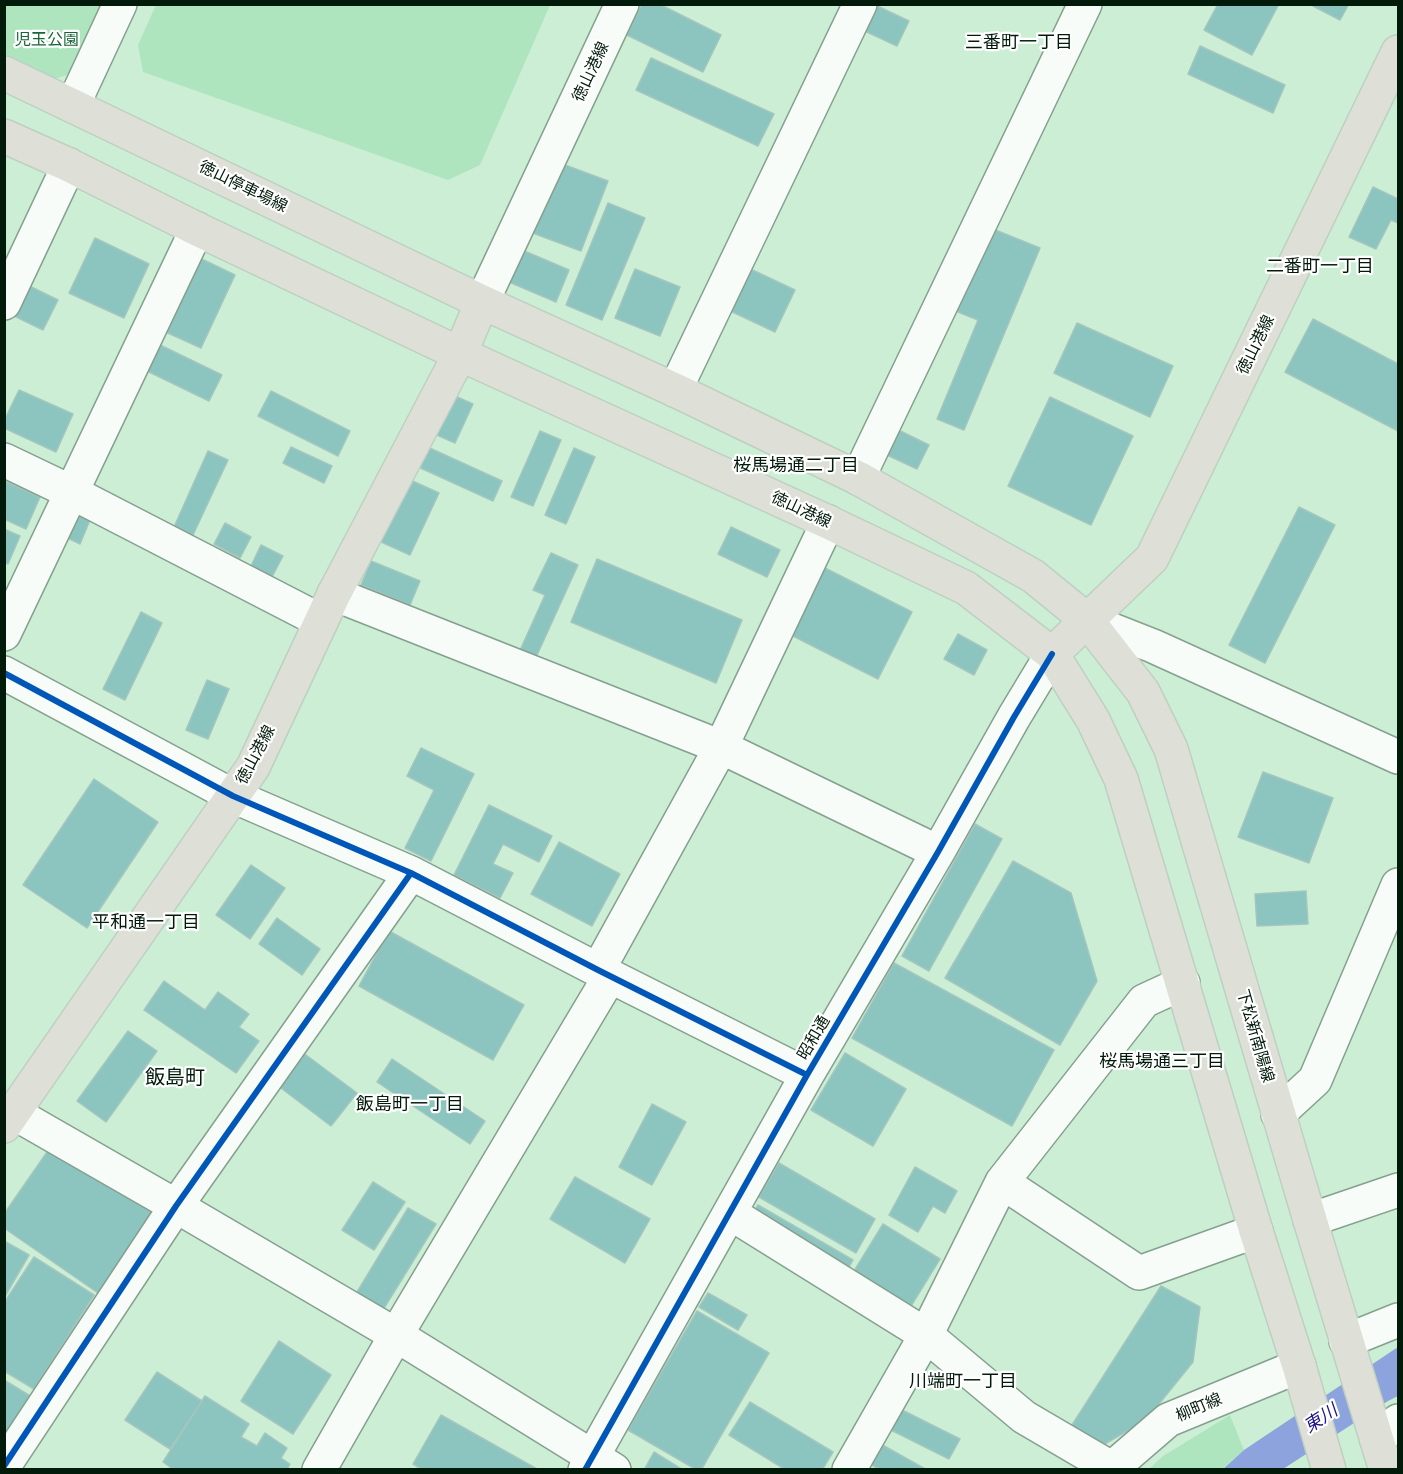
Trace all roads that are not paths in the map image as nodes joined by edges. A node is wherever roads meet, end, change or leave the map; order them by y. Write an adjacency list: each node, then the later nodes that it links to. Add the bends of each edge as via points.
1 (120, 4): 7 (street)
2 (622, 4): 11 (street, 徳山港線)
3 (860, 4): 14 (street)
4 (1085, 4): 16 (street)
5 (1398, 52): 20 (main road, 徳山港線, via 1152,558)
6 (4, 73): 7 (main road, 徳山停車場線)
7 (73, 105): 11 (main road, 徳山停車場線)
8 (4, 136): 9 (main road)
9 (69, 165): 10 (main road); 12 (street)
10 (197, 229): 13 (main road); 17 (street)
11 (482, 302): 13 (main road, 徳山港線); 14 (main road)
12 (4, 303)
13 (460, 354): 18 (main road, 徳山港線); 19 (main road, 徳山港線)
14 (675, 390): 16 (main road)
15 (4, 460): 17 (street)
16 (858, 478): 20 (main road, via 1033,576)
17 (71, 492): 19 (street); 21 (street)
18 (828, 522): 22 (main road, 徳山港線, via 966,588); 24 (street)
19 (327, 607): 24 (street); 26 (main road, 徳山港線, via 253,767)
20 (1087, 620): 22 (main road, 徳山港線); 25 (street); 33 (main road, 下松新南陽線, via 1143,692 1171,749)
21 (4, 634)
22 (1052, 654): 27 (street, 昭和通); 31 (main road, via 1093,720 1121,779)
23 (4, 673): 26 (street)
24 (721, 747): 27 (street); 30 (street)
25 (1398, 757)
26 (233, 796): 28 (street); 34 (main road, 徳山港線)
27 (938, 852): 32 (street, 昭和通)
28 (411, 873): 30 (street); 37 (street)
29 (1398, 885): 33 (street, via 1315,1080)
30 (604, 973): 32 (street); 42 (street)
31 (1183, 984): 35 (street, via 1144,1001); 40 (main road)
32 (807, 1076): 38 (street, 昭和通)
33 (1278, 1114): 39 (main road, 下松新南陽線)
34 (9, 1120): 37 (street)
35 (1002, 1182): 40 (street, via 1139,1273); 43 (street)
36 (1398, 1190): 39 (street)
37 (177, 1206): 42 (street); 48 (street)
38 (730, 1213): 43 (street); 47 (street, 昭和通)
39 (1310, 1220): 44 (main road, 下松新南陽線)
40 (1256, 1231): 45 (main road)
41 (1398, 1320): 44 (street)
42 (396, 1335): 47 (street); 51 (street)
43 (926, 1335): 50 (street, via 1024,1417); 52 (street)
44 (1346, 1341): 46 (main road, 下松新南陽線)
45 (1299, 1366): 49 (main road); 50 (street, 柳町線, via 1168,1420)
46 (1390, 1444)
47 (597, 1465)
48 (4, 1466)
49 (1326, 1468)
50 (1110, 1469)
51 (319, 1470)
52 (849, 1470)

